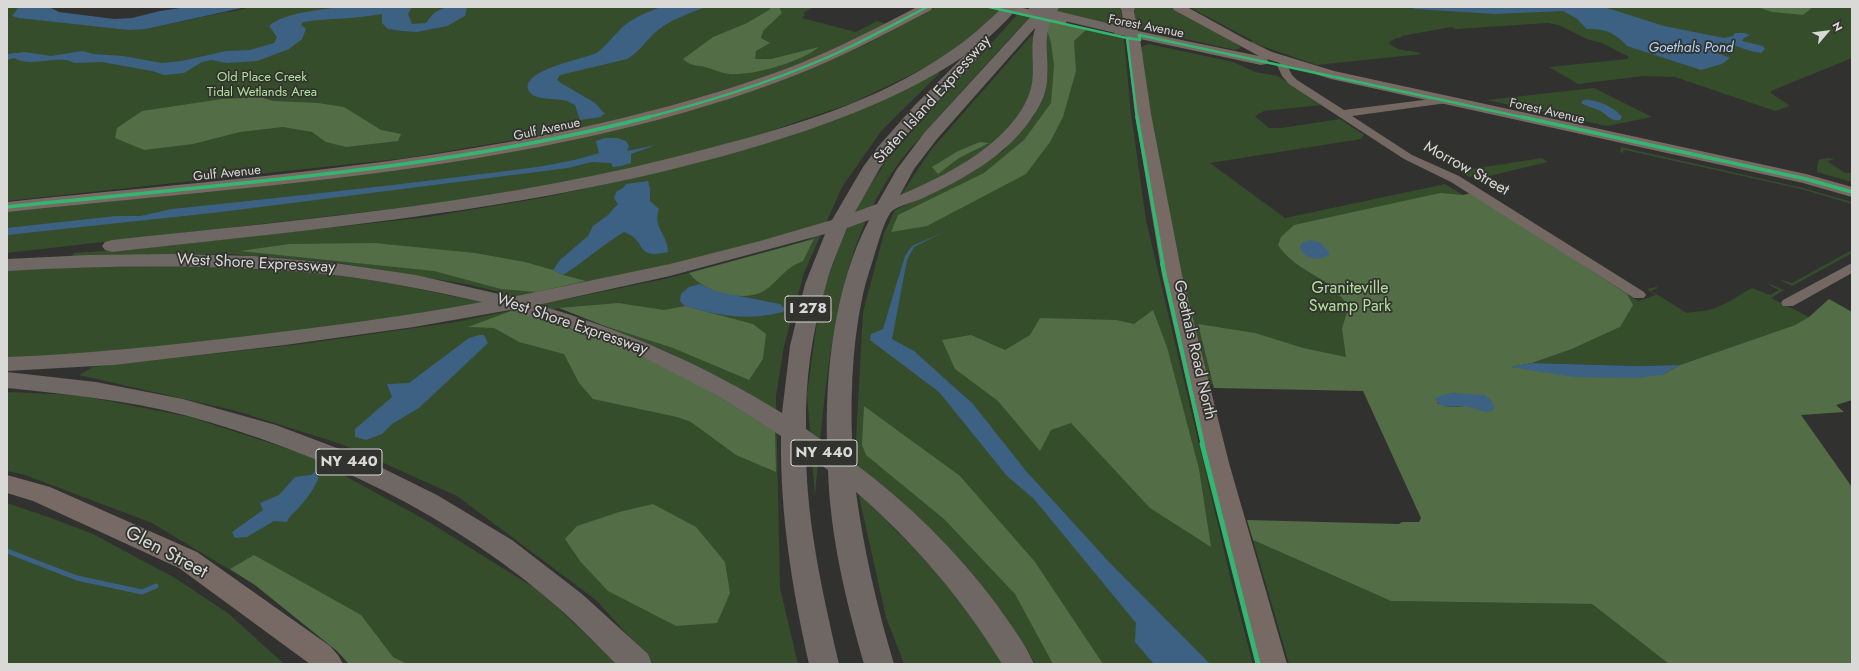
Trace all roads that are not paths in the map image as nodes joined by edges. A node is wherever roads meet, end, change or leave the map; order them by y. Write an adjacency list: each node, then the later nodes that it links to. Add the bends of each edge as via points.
1 (927, 7): 15 (main road, Gulf Avenue, via 852,47 769,80 672,110 568,136 368,170)
2 (1046, 7): 6 (highway, Staten Island Expressway / I 278)
3 (1053, 7): 6 (highway, via 1046,15)
4 (1178, 7): 8 (main road, Forest Avenue)
5 (1127, 8): 7 (main road, Goethals Road North)
6 (1016, 14): 7 (highway, via 1077,19); 16 (highway, via 922,76 875,99 765,138 650,169 564,188 452,207); 21 (highway, via 1039,35 1039,82 1034,101 1024,119 1010,135 961,172 922,191 849,220 678,269 428,318 237,344 91,359); 26 (highway, Staten Island Expressway / I 278, via 903,128 872,166 838,225 812,294 801,341 796,380 792,463 798,530); 27 (highway, Staten Island Expressway, via 906,169 880,215 854,286 839,380 841,463 849,538 865,615)
7 (1133, 41): 9 (main road, Forest Avenue, via 1165,41); 29 (main road, Goethals Road North, via 1143,114 1174,283 1219,471)
8 (1240, 42): 9 (main road, via 1246,48 1246,52); 11 (main road, Forest Avenue, via 1279,60)
9 (1239, 57): 10 (main road, Forest Avenue)
10 (1282, 65): 11 (main road, Forest Avenue); 13 (street, Morrow Street, via 1293,82)
11 (1331, 75): 12 (main road, Forest Avenue)
12 (1448, 100): 13 (street); 14 (main road, Forest Avenue, via 1806,179)
13 (1341, 114): 19 (street, Morrow Street, via 1408,157 1455,179)
14 (1852, 192)
15 (7, 207)
16 (7, 258)
17 (7, 265): 28 (highway, West Shore Expressway / NY 440, via 131,259 253,261 361,272 457,289 526,307 599,331 717,385 832,459 878,495 921,534 970,589)
18 (1852, 267): 20 (street)
19 (1639, 295)
20 (1788, 303)
21 (7, 364)
22 (7, 380): 25 (highway, NY 440, via 96,390 207,413 285,437 378,475 446,512 516,558 593,621)
23 (7, 484): 24 (main road, Glen Street, via 41,494 188,560 262,611 320,655)
24 (328, 664)
25 (637, 664)
26 (824, 664)
27 (879, 664)
28 (1019, 664)
29 (1272, 664)

